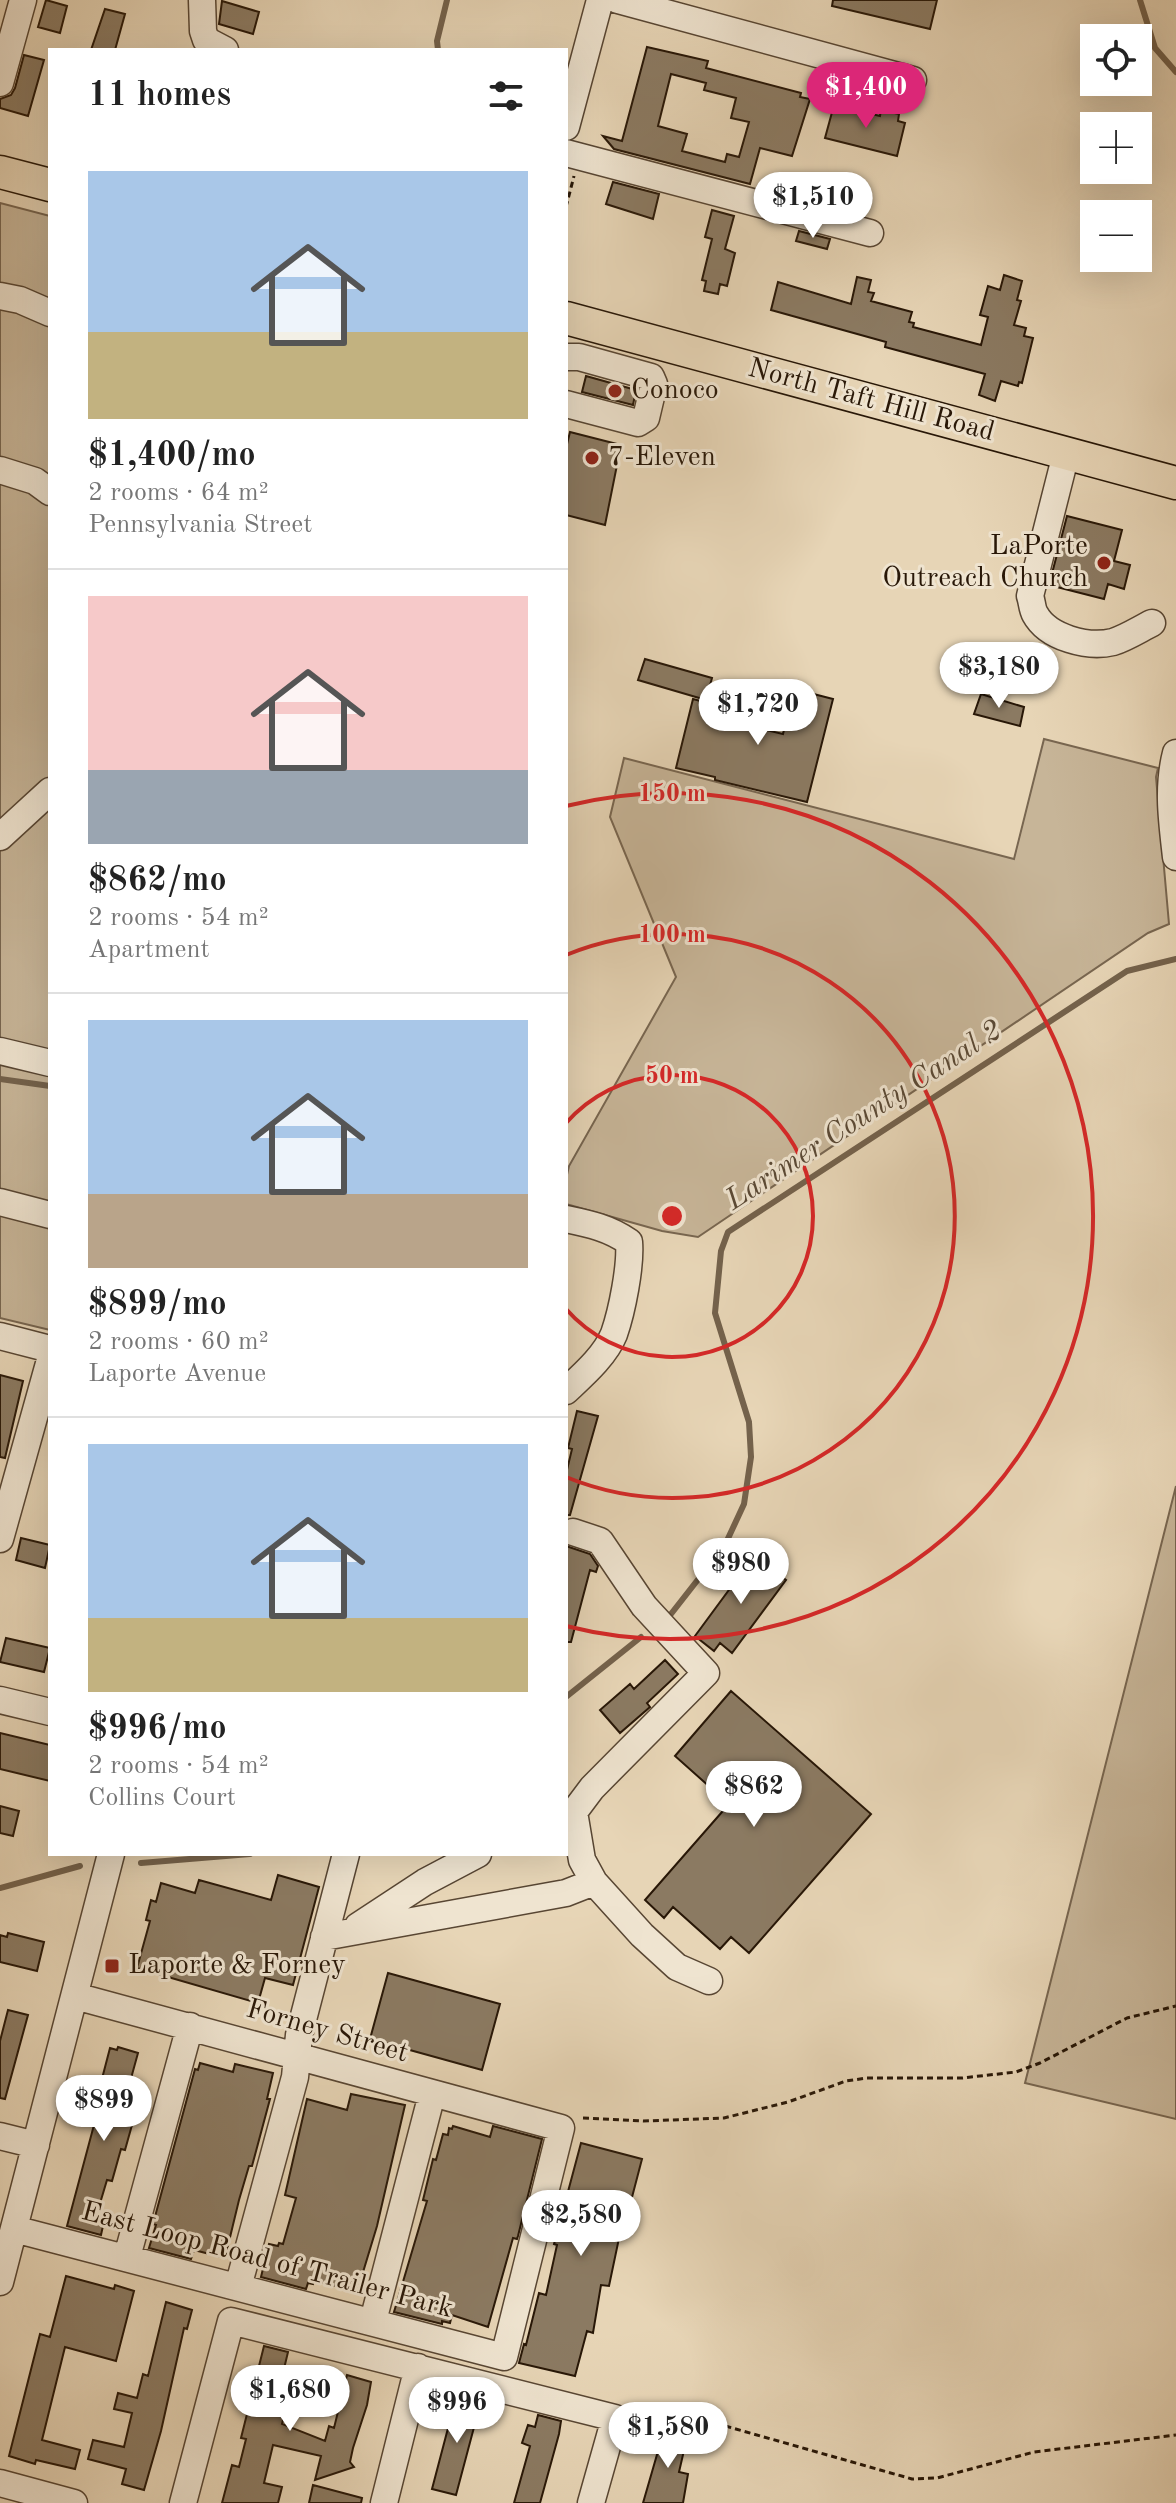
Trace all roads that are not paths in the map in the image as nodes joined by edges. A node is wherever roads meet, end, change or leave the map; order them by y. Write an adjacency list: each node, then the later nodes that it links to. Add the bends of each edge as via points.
1 (23, 0): 7 (street)
2 (202, 0): 5 (street, via 206,40)
3 (600, 0): 8 (street)
4 (618, 0): 6 (street)
5 (221, 48)
6 (913, 80)
7 (0, 83)
8 (568, 120)
9 (568, 154): 12 (street)
10 (0, 172): 11 (main road)
11 (48, 184)
12 (870, 233)
13 (0, 296): 14 (street)
14 (48, 312)
15 (568, 319): 16 (main road, North Taft Hill Road)
16 (629, 335): 18 (street); 20 (main road, North Taft Hill Road)
17 (568, 357): 18 (street)
18 (619, 368): 19 (street, via 651,377 646,418 638,423)
19 (568, 405)
20 (1066, 454): 22 (main road, North Taft Hill Road); 24 (street, via 1030,596 1035,613 1063,637 1088,643 1117,641)
21 (0, 470): 23 (street)
22 (1176, 483)
23 (48, 491)
24 (1152, 623)
25 (1176, 753): 28 (street, via 1169,801)
26 (48, 793): 27 (street)
27 (0, 837)
28 (1176, 857)
29 (0, 1051): 30 (street)
30 (48, 1063)
31 (0, 1202): 32 (street)
32 (48, 1214)
33 (568, 1219): 37 (street, via 616,1233 629,1242 630,1259 613,1336)
34 (0, 1336): 35 (street)
35 (48, 1348)
36 (48, 1367): 39 (street)
37 (568, 1389)
38 (573, 1532): 42 (street, via 600,1541 644,1606 706,1673)
39 (0, 1539)
40 (0, 1700): 41 (street)
41 (48, 1712)
42 (570, 1814): 46 (street)
43 (110, 1856): 49 (street)
44 (346, 1856): 47 (street)
45 (474, 1856): 47 (street)
46 (594, 1882): 47 (street, via 566,1893); 48 (street, via 677,1967)
47 (336, 1935): 51 (street, via 299,2035)
48 (709, 1981)
49 (75, 1996): 50 (street, Forney Street); 54 (street)
50 (190, 2026): 51 (street, Forney Street); 56 (street)
51 (296, 2057): 52 (street, Forney Street); 58 (street)
52 (432, 2094): 59 (street); 60 (street, Forney Street, via 561,2128)
53 (0, 2136): 54 (street)
54 (36, 2145): 55 (street)
55 (14, 2229): 56 (street, East Loop Road of Trailer Park); 57 (street)
56 (127, 2257): 58 (street, East Loop Road of Trailer Park)
57 (0, 2282)
58 (238, 2287): 59 (street, East Loop Road of Trailer Park)
59 (373, 2321): 60 (street, East Loop Road of Trailer Park)
60 (504, 2357)
61 (418, 2367): 64 (street, via 231,2321); 65 (street); 66 (street, via 615,2418)
62 (0, 2483): 63 (street)
63 (74, 2503)
64 (183, 2503)
65 (384, 2503)
66 (591, 2503)

